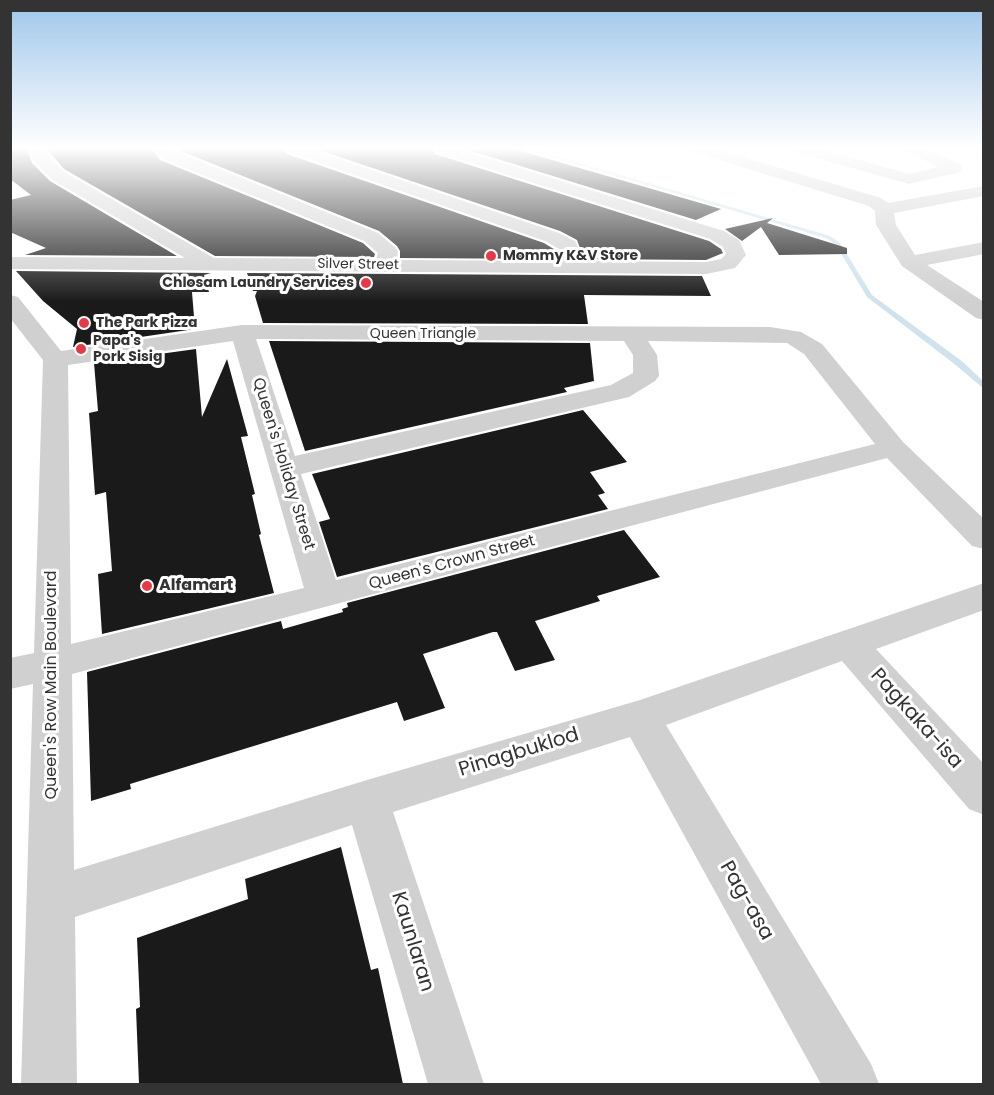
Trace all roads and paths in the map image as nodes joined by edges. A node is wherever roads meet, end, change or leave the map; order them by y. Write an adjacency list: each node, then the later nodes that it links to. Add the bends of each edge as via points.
1 (100, 200): 11 (street)
2 (279, 200): 12 (street, via 371,237 388,251)
3 (444, 200): 13 (street, via 568,245)
4 (605, 200): 13 (street, Silver Street, via 717,235 732,244 736,255 728,264 706,268)
5 (870, 200): 7 (street)
6 (931, 200): 7 (street)
7 (884, 209): 10 (street, via 886,225)
8 (984, 248): 10 (street)
9 (10, 262): 11 (street, Silver Street)
10 (909, 262): 15 (street)
11 (207, 263): 12 (street, Silver Street)
12 (385, 266): 13 (street, Silver Street)
13 (572, 267)
14 (10, 302): 18 (street)
15 (984, 313)
16 (242, 332): 17 (street, Queen Triangle); 18 (street, Queen Triangle); 20 (street, Queen's Holiday Street)
17 (633, 335): 19 (street, Queen Triangle, via 794,337 813,349); 20 (street, via 645,354 645,376 620,391)
18 (55, 359): 25 (street, Queen's Row Main Boulevard)
19 (893, 447): 21 (street); 22 (street, Queen's Crown Street)
20 (285, 468): 22 (street, Queen's Holiday Street)
21 (984, 538)
22 (324, 596): 25 (street, Queen's Crown Street)
23 (984, 596): 24 (street, Pinagbuklod)
24 (848, 643): 27 (street, Pinagbuklod); 28 (street, Pagkaka-isa)
25 (51, 664): 26 (street, Queen's Crown Street); 30 (street, Queen's Row Main Boulevard)
26 (10, 674)
27 (640, 717): 29 (street, Pinagbuklod); 33 (street, Pag-asa)
28 (984, 795)
29 (367, 800): 30 (street, Pinagbuklod); 32 (street, Kaunlaran)
30 (52, 901): 31 (street, Queen's Row Main Boulevard)
31 (49, 1084)
32 (456, 1084)
33 (851, 1084)

